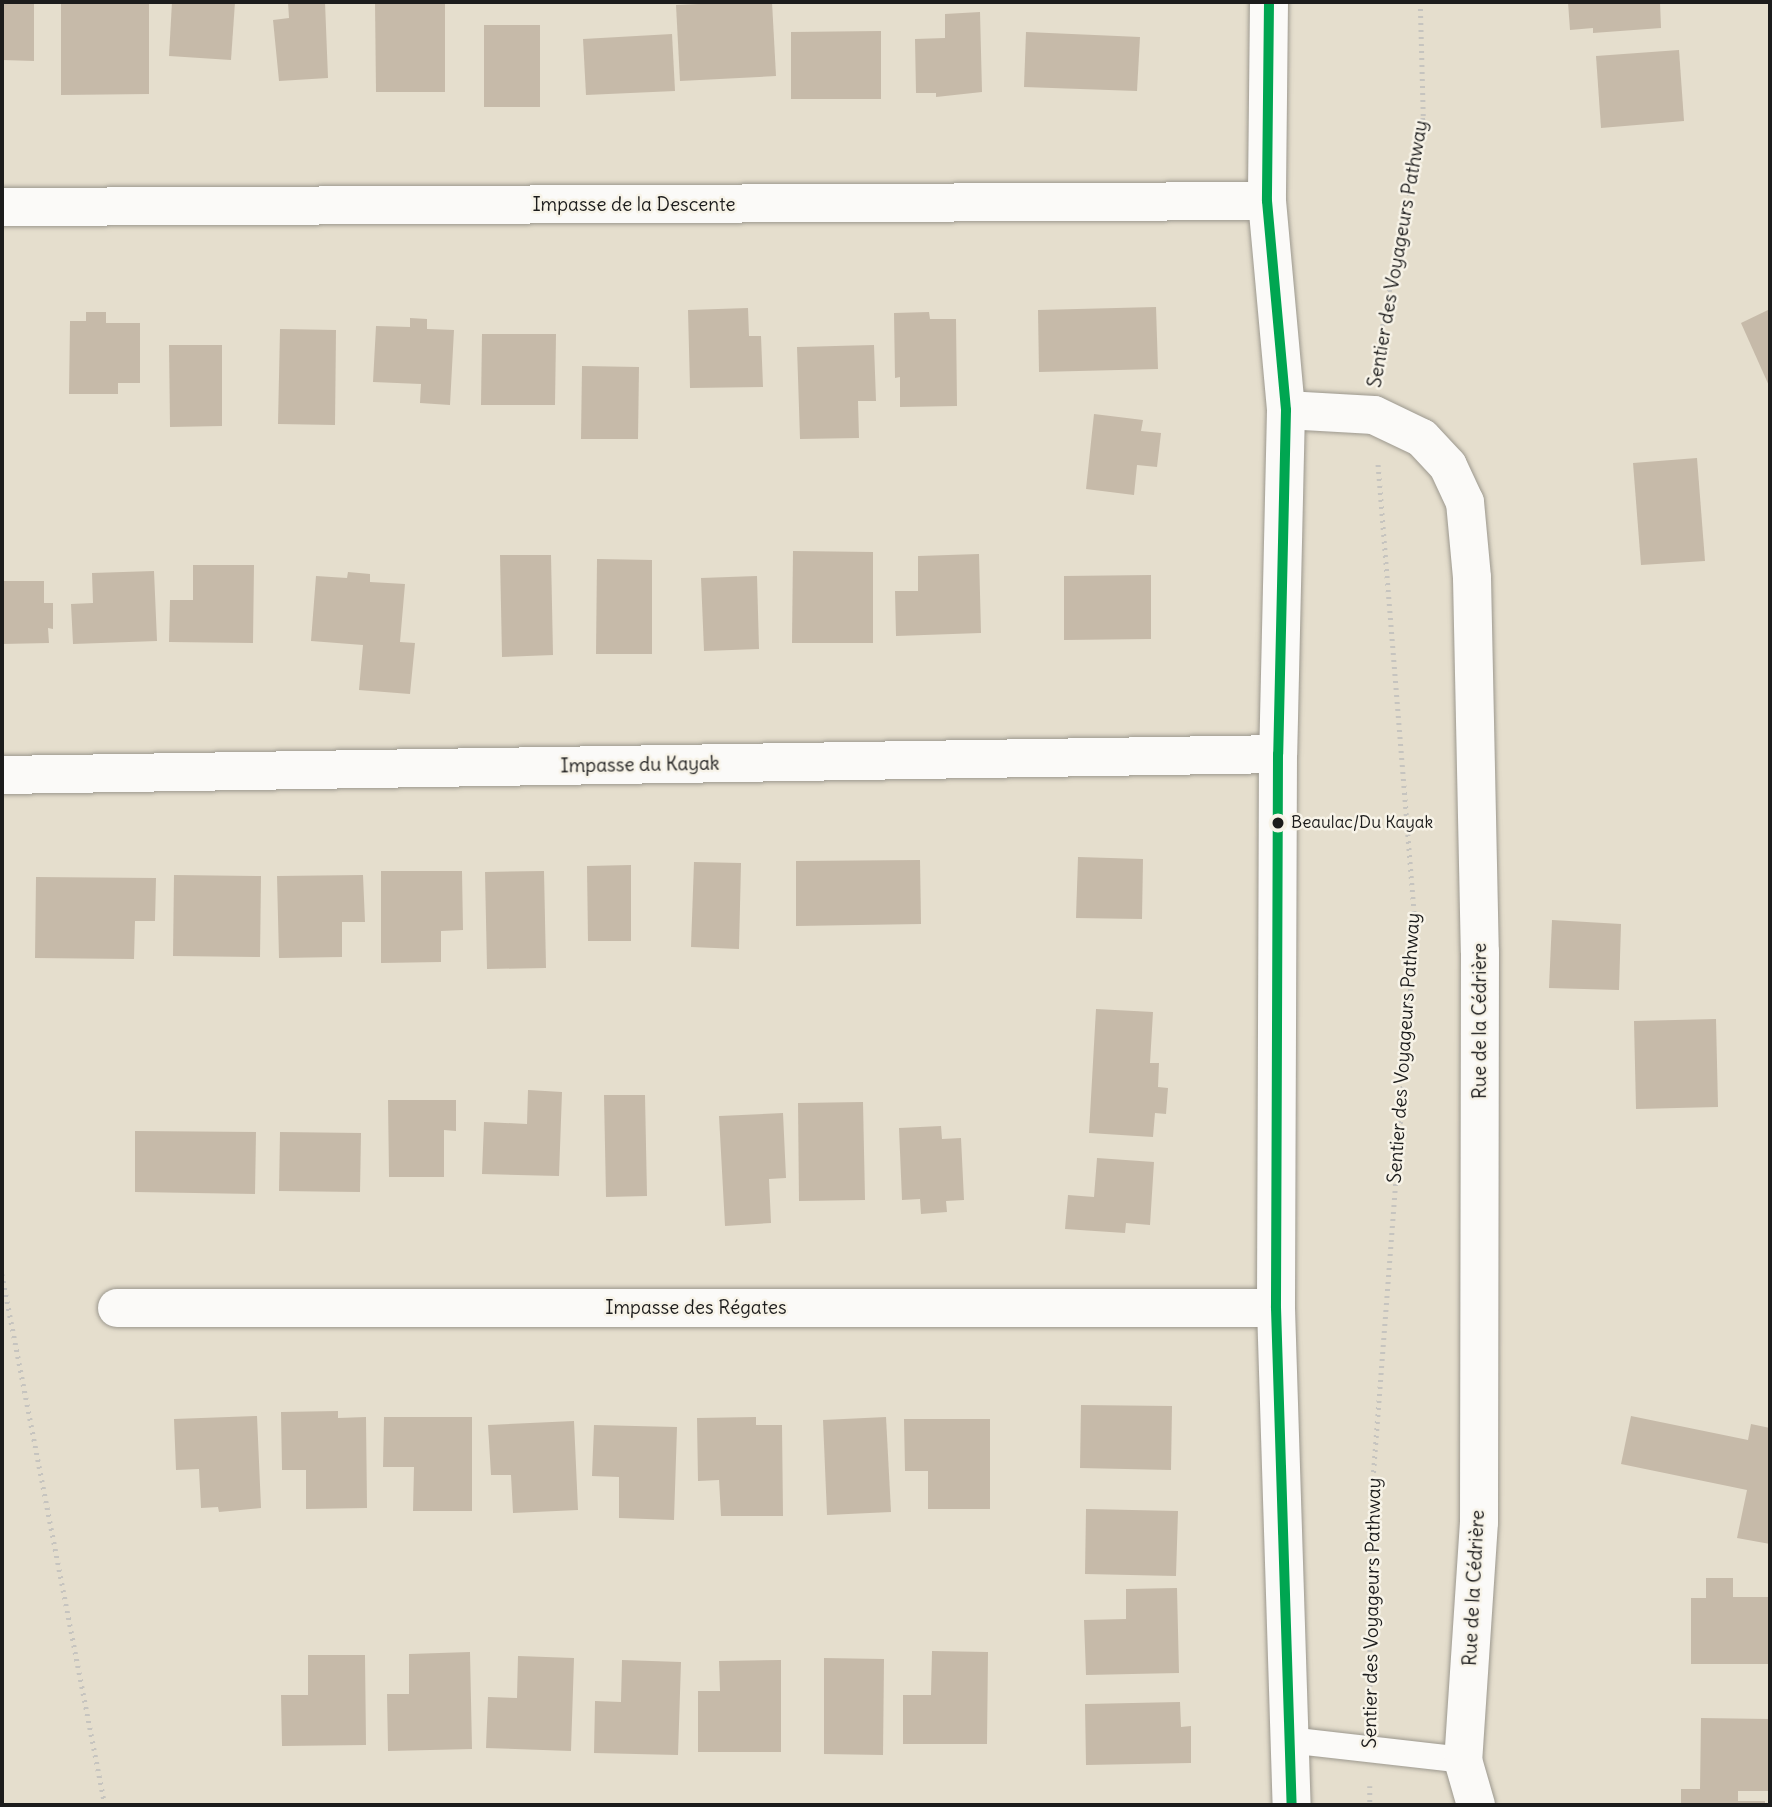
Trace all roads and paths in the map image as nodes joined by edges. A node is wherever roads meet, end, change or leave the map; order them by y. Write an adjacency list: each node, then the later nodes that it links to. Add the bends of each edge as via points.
1 (1269, 2): 3 (street)
2 (1420, 2): 6 (path, Sentier des Voyageurs Pathway, via 1423,116 1372,381)
3 (1267, 201): 4 (street, Impasse de la Descente); 5 (street)
4 (2, 207)
5 (1286, 410): 6 (street, Rue de la Cédrière); 7 (street)
6 (1374, 415): 13 (path, Sentier des Voyageurs Pathway, via 1415,927 1369,1528); 14 (street, Rue de la Cédrière, via 1422,438 1448,466 1465,502 1472,578 1480,952 1479,1522)
7 (1278, 754): 8 (street, Impasse du Kayak); 11 (street)
8 (2, 775)
9 (2, 1274): 15 (path)
10 (117, 1308): 11 (street, Impasse des Régates)
11 (1276, 1308): 12 (street)
12 (1288, 1740): 13 (lane); 16 (street)
13 (1370, 1747): 14 (lane); 17 (path, Sentier des Voyageurs Pathway)
14 (1463, 1760): 18 (street, Rue de la Cédrière)
15 (105, 1805)
16 (1292, 1805)
17 (1370, 1805)
18 (1476, 1805)

